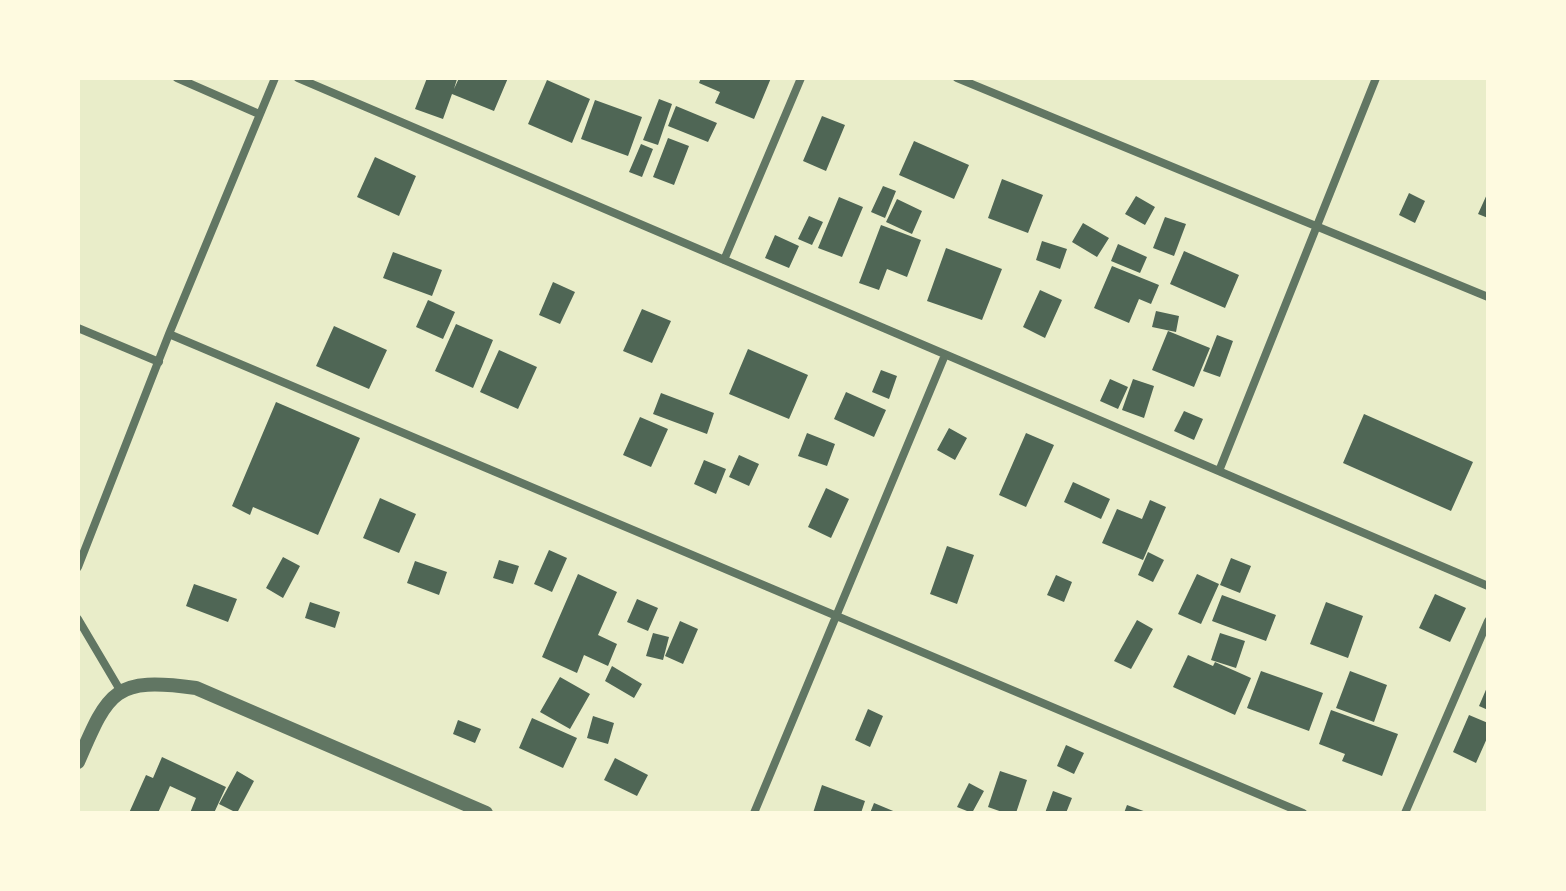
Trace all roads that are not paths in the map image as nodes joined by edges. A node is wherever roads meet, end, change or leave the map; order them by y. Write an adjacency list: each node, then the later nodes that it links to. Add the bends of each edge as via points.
1 (177, 78): 9 (street)
2 (275, 78): 9 (street)
3 (298, 78): 11 (street)
4 (801, 78): 11 (street)
5 (957, 78): 8 (street)
6 (984, 78): 8 (street)
7 (1376, 78): 10 (street)
8 (980, 88): 10 (street)
9 (259, 114): 14 (street)
10 (1317, 227): 12 (street); 17 (street)
11 (724, 260): 15 (street)
12 (1488, 297)
13 (78, 328): 16 (street)
14 (169, 334): 16 (street); 20 (street)
15 (945, 355): 17 (street); 20 (street)
16 (159, 362): 18 (street)
17 (1219, 471): 19 (street)
18 (78, 567)
19 (1488, 586)
20 (836, 616): 26 (street); 27 (street)
21 (78, 619): 23 (street)
22 (1488, 621): 28 (street)
23 (120, 690): 24 (street, via 99,714); 25 (street, via 155,682 196,688)
24 (78, 762)
25 (486, 813)
26 (754, 813)
27 (1303, 813)
28 (1405, 813)

